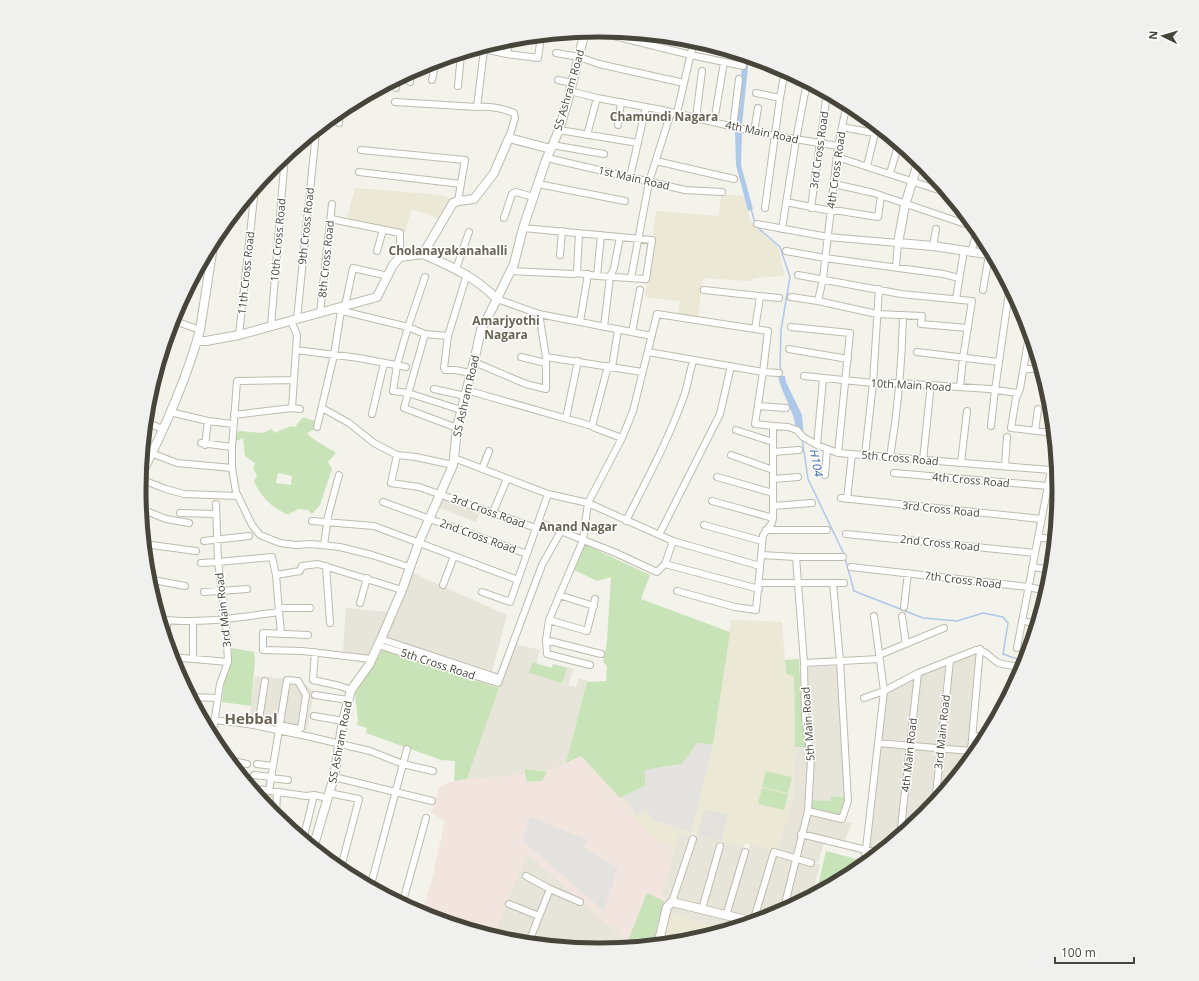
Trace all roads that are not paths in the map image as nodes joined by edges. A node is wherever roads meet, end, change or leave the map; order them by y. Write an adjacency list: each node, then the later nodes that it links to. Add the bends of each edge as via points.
1 (584, 38): 11 (street, SS Ashram Road)
2 (639, 39): 10 (street)
3 (540, 41): 9 (street, via 538,58)
4 (509, 46): 9 (street)
5 (693, 47): 10 (street)
6 (490, 50): 9 (street)
7 (482, 52): 33 (street)
8 (556, 53): 11 (street)
9 (508, 54)
10 (691, 55): 13 (street); 23 (street)
11 (579, 57): 23 (street); 25 (street, SS Ashram Road)
12 (461, 59): 24 (street)
13 (724, 62): 14 (street); 40 (street)
14 (743, 66)
15 (434, 69): 20 (street)
16 (702, 71): 38 (street)
17 (784, 77): 29 (street)
18 (410, 79): 22 (street)
19 (739, 79): 43 (street)
20 (432, 80)
21 (558, 80): 25 (street, 4th Main Road)
22 (410, 82)
23 (684, 83): 37 (street)
24 (458, 86)
25 (571, 87): 28 (street, 4th Main Road); 45 (street, SS Ashram Road)
26 (806, 87): 52 (street)
27 (756, 93): 29 (street)
28 (597, 98): 32 (street, 4th Main Road); 48 (street)
29 (780, 98): 49 (street)
30 (826, 98): 54 (street, 3rd Cross Road)
31 (395, 102): 33 (street)
32 (621, 102): 34 (street, 4th Main Road); 42 (street)
33 (477, 107): 51 (street, via 492,107 514,113)
34 (646, 107): 37 (street, 4th Main Road); 53 (street)
35 (758, 108): 46 (street)
36 (846, 110): 44 (street, 4th Cross Road)
37 (674, 113): 38 (street, 4th Main Road); 62 (street)
38 (696, 118): 40 (street, 4th Main Road)
39 (339, 119): 41 (street)
40 (714, 122): 43 (street, 4th Main Road)
41 (339, 123)
42 (618, 125)
43 (732, 127): 46 (street, 4th Main Road)
44 (842, 127): 47 (street); 55 (street, 4th Cross Road)
45 (559, 130): 48 (street); 56 (street, SS Ashram Road)
46 (754, 132): 49 (street, 4th Main Road)
47 (874, 133): 64 (street)
48 (588, 135): 53 (street)
49 (776, 136): 52 (street, 4th Main Road); 85 (street)
50 (314, 138): 146 (street, 9th Cross Road)
51 (509, 138): 56 (street); 80 (street, via 494,173 474,199)
52 (796, 140): 54 (street, 4th Main Road); 82 (street)
53 (638, 143): 68 (street)
54 (819, 143): 55 (street, 4th Main Road); 86 (street, 3rd Cross Road)
55 (838, 146): 60 (street, 4th Cross Road)
56 (551, 147): 59 (street); 61 (street, SS Ashram Road)
57 (897, 149): 67 (street)
58 (361, 150): 72 (street, via 465,160)
59 (604, 154)
60 (837, 157): 64 (street); 74 (street, 4th Cross Road)
61 (547, 158): 68 (street, 1st Main Road); 73 (street, SS Ashram Road)
62 (656, 161): 69 (street); 70 (street)
63 (284, 165): 149 (street, 10th Cross Road)
64 (867, 166): 67 (street)
65 (917, 167): 71 (street)
66 (359, 172): 72 (street)
67 (890, 173): 71 (street)
68 (630, 177): 70 (street, 1st Main Road)
69 (734, 179)
70 (649, 182): 76 (street, 1st Main Road, via 685,190); 103 (street)
71 (913, 182): 75 (street); 84 (street)
72 (461, 184): 80 (street)
73 (538, 184): 79 (street, SS Ashram Road); 81 (street)
74 (834, 184): 77 (street); 87 (street, 4th Cross Road)
75 (935, 186)
76 (722, 192)
77 (881, 196): 84 (street); 87 (street, via 878,218)
78 (254, 197): 159 (street, 11th Cross Road)
79 (533, 197): 88 (street, via 516,192 512,194); 92 (street, SS Ashram Road)
80 (458, 201): 109 (street, via 453,203)
81 (625, 201)
82 (786, 202): 86 (street); 93 (street)
83 (332, 204): 89 (street, 8th Cross Road)
84 (905, 205): 91 (street); 104 (street)
85 (765, 208)
86 (811, 208): 87 (street)
87 (831, 211): 102 (street, 4th Cross Road)
88 (504, 218)
89 (331, 219): 94 (street); 142 (street, 8th Cross Road)
90 (757, 224): 93 (street)
91 (968, 226)
92 (523, 228): 96 (street); 118 (street, SS Ashram Road)
93 (782, 229): 102 (street)
94 (383, 230): 106 (street); 113 (street, via 400,233)
95 (936, 230): 105 (street)
96 (562, 231): 98 (street); 111 (street)
97 (469, 232): 117 (street)
98 (579, 233): 99 (street); 119 (street)
99 (601, 235): 101 (street); 123 (street)
100 (974, 235): 108 (street)
101 (620, 237): 103 (street); 126 (street)
102 (828, 237): 104 (street); 114 (street, 4th Cross Road)
103 (639, 239): 127 (street); 127 (street, via 652,240 646,279)
104 (898, 243): 105 (street); 116 (street)
105 (933, 246): 108 (street)
106 (377, 251)
107 (786, 251): 114 (street)
108 (968, 251): 110 (street); 128 (street)
109 (423, 254): 113 (street); 117 (street)
110 (986, 254)
111 (560, 255)
112 (211, 257): 155 (street)
113 (400, 257): 122 (street)
114 (825, 258): 116 (street); 129 (street, 4th Cross Road)
115 (990, 260): 133 (street)
116 (896, 267): 128 (street)
117 (456, 269): 120 (street)
118 (510, 271): 119 (street); 138 (street, SS Ashram Road)
119 (577, 273): 121 (street)
120 (467, 274): 138 (street); 160 (street)
121 (588, 274): 123 (street); 148 (street)
122 (388, 276): 141 (street, via 377,298); 141 (street, via 353,268)
123 (597, 276): 126 (street)
124 (798, 276): 129 (street)
125 (425, 277): 150 (street)
126 (610, 277): 127 (street); 151 (street)
127 (631, 278)
128 (958, 278): 139 (street)
129 (823, 279): 130 (street); 140 (street, 4th Cross Road)
130 (879, 289): 139 (street, via 901,294); 144 (street)
131 (640, 290): 157 (street)
132 (704, 290): 135 (street)
133 (983, 290)
134 (1009, 296): 176 (street)
135 (760, 297): 137 (street); 154 (street)
136 (791, 297): 140 (street)
137 (779, 298)
138 (497, 299): 143 (street); 174 (street, SS Ashram Road, via 481,330)
139 (956, 299): 153 (street, via 972,301)
140 (818, 301): 144 (street)
141 (340, 309): 142 (street); 150 (street); 168 (street)
142 (320, 313): 146 (street)
143 (539, 314): 148 (street); 172 (street)
144 (877, 314): 145 (street); 192 (street)
145 (904, 314): 153 (street, via 922,316 921,324); 193 (street)
146 (294, 320): 149 (street); 164 (street)
147 (179, 322): 155 (street)
148 (580, 322): 151 (street)
149 (271, 326): 159 (street)
150 (408, 327): 158 (street); 178 (street)
151 (604, 327): 156 (street)
152 (791, 327): 170 (street, via 850,333)
153 (968, 328): 171 (street)
154 (755, 329): 161 (street, via 656,314); 185 (street, via 768,330)
155 (200, 330): 162 (street)
156 (618, 330): 157 (street); 181 (street)
157 (632, 332): 161 (street)
158 (425, 334): 160 (street); 197 (street)
159 (239, 335): 162 (street)
160 (448, 336): 187 (street, via 444,369)
161 (652, 336): 166 (street)
162 (197, 341): 209 (street)
163 (1028, 343): 182 (street)
164 (296, 350): 168 (street); 190 (street)
165 (789, 350): 170 (street)
166 (648, 352): 173 (street); 184 (street)
167 (917, 352): 171 (street)
168 (334, 355): 177 (street); 203 (street)
169 (521, 357): 172 (street)
170 (848, 358): 191 (street)
171 (963, 358): 176 (street); 194 (street)
172 (546, 360): 174 (street, via 546,389 526,384); 175 (street)
173 (692, 360): 179 (street); 277 (street, via 685,392 673,423)
174 (474, 362): 187 (street, SS Ashram Road)
175 (578, 362): 181 (street); 212 (street)
176 (999, 362): 196 (street)
177 (384, 363): 178 (street); 210 (street)
178 (397, 365): 180 (street); 197 (street, via 393,390)
179 (730, 366): 185 (street); 286 (street, via 720,414)
180 (406, 367)
181 (610, 367): 184 (street); 216 (street)
182 (1024, 369): 183 (street); 200 (street)
183 (1037, 370)
184 (642, 372): 226 (street, via 633,410)
185 (763, 372): 186 (street); 201 (street)
186 (779, 373)
187 (471, 374): 198 (street, SS Ashram Road)
188 (804, 376): 189 (street, 10th Main Road)
189 (823, 379): 191 (street, 10th Main Road); 228 (street)
190 (293, 380): 202 (street); 211 (street, via 237,381)
191 (845, 381): 192 (street, 10th Main Road); 236 (street)
192 (873, 383): 193 (street, 10th Main Road); 239 (street)
193 (898, 383): 194 (street, 10th Main Road); 241 (street, via 896,424)
194 (960, 387): 196 (street, 10th Main Road)
195 (434, 388): 198 (street)
196 (995, 390): 200 (street, 10th Main Road); 218 (street)
197 (408, 393): 207 (street); 220 (street, via 404,408)
198 (465, 393): 207 (street, SS Ashram Road); 212 (street)
199 (930, 393): 242 (street)
200 (1017, 394): 223 (street, via 1011,428)
201 (758, 406): 204 (street); 217 (street, via 755,424)
202 (292, 408): 205 (street); 211 (street)
203 (322, 408): 219 (street); 238 (street, via 348,423 374,443)
204 (786, 408)
205 (300, 409)
206 (1038, 409): 223 (street)
207 (461, 410): 220 (street, SS Ashram Road)
208 (967, 411): 245 (street)
209 (170, 412): 213 (street); 221 (street)
210 (372, 414)
211 (234, 415): 215 (street)
212 (566, 418): 216 (street)
213 (208, 421): 215 (street); 229 (street, via 203,444)
214 (151, 424): 221 (street)
215 (233, 424): 229 (street)
216 (592, 426): 226 (street)
217 (773, 426): 227 (street); 228 (street, 5th Cross Road, via 797,430)
218 (991, 426)
219 (317, 427)
220 (457, 428): 244 (street, SS Ashram Road)
221 (162, 429): 235 (street)
222 (736, 430): 227 (street)
223 (1035, 431): 224 (street)
224 (1049, 432)
225 (1008, 437): 246 (street)
226 (622, 438): 265 (street)
227 (773, 442): 234 (street)
228 (817, 446): 230 (street, 5th Cross Road)
229 (232, 447): 247 (street)
230 (827, 449): 236 (street, 5th Cross Road); 252 (street)
231 (799, 450): 234 (street)
232 (488, 451): 248 (street)
233 (148, 452): 235 (street)
234 (773, 452): 249 (street)
235 (151, 453): 243 (street); 247 (street, via 178,463)
236 (838, 453): 237 (street, 5th Cross Road)
237 (852, 454): 239 (street, 5th Cross Road); 275 (street, 3rd Cross Road, via 844,499)
238 (397, 455): 244 (street); 260 (street, 3rd Cross Road, via 391,483 418,487)
239 (865, 455): 241 (street, 5th Cross Road)
240 (731, 456): 249 (street)
241 (890, 457): 242 (street, 5th Cross Road)
242 (923, 460): 245 (street, 5th Cross Road)
243 (147, 462)
244 (454, 462): 248 (street); 260 (street, SS Ashram Road)
245 (961, 463): 246 (street, 5th Cross Road)
246 (1005, 466): 258 (street, 5th Cross Road, via 1051,470)
247 (232, 468): 262 (street)
248 (482, 469): 257 (street)
249 (773, 470): 256 (street)
250 (894, 473): 258 (street, 4th Cross Road)
251 (339, 475): 278 (street)
252 (825, 475)
253 (717, 477): 259 (street)
254 (798, 477): 256 (street)
255 (146, 478): 262 (street, via 166,489 184,494)
256 (773, 478): 259 (street)
257 (507, 479): 261 (street); 270 (street)
258 (1048, 486): 275 (street)
259 (772, 493): 268 (street)
260 (440, 494): 270 (street, 3rd Cross Road); 273 (street, SS Ashram Road)
261 (548, 494): 265 (street); 280 (street)
262 (238, 496): 297 (street, via 252,525 260,534 280,543)
263 (712, 500): 274 (street)
264 (383, 502): 273 (street, 2nd Cross Road)
265 (588, 503): 277 (street); 290 (street)
266 (812, 503): 268 (street)
267 (216, 504): 272 (street, 3rd Main Road)
268 (773, 506): 274 (street)
269 (147, 511): 279 (street, via 166,519)
270 (493, 512): 280 (street, 3rd Cross Road)
271 (180, 513): 272 (street)
272 (216, 514): 292 (street, 3rd Main Road)
273 (430, 518): 295 (street, SS Ashram Road); 300 (street, 2nd Cross Road)
274 (773, 518): 282 (street)
275 (1042, 519): 288 (street)
276 (312, 521): 278 (street)
277 (626, 521): 286 (street)
278 (328, 522): 295 (street, via 374,526); 297 (street)
279 (190, 523)
280 (537, 525): 284 (street, 3rd Cross Road); 300 (street)
281 (704, 525): 294 (street)
282 (766, 530): 283 (street); 294 (street)
283 (827, 530)
284 (561, 531): 290 (street, 3rd Cross Road); 355 (street, 5th Cross Road, via 542,565 498,680)
285 (846, 534): 299 (street, 2nd Cross Road)
286 (659, 535): 293 (street)
287 (249, 536): 292 (street)
288 (1038, 537): 289 (street); 299 (street)
289 (1050, 539)
290 (583, 540): 307 (street, 3rd Cross Road, via 653,571 657,572); 333 (street)
291 (204, 541): 292 (street)
292 (216, 541): 305 (street, 3rd Main Road)
293 (674, 541): 307 (street); 309 (street)
294 (762, 541): 301 (street)
295 (419, 542): 302 (street); 310 (street, SS Ashram Road)
296 (149, 545): 298 (street)
297 (324, 545): 310 (street, via 372,555)
298 (196, 551)
299 (1035, 553): 312 (street)
300 (527, 554): 318 (street)
301 (761, 555): 303 (street); 309 (street)
302 (454, 556): 318 (street); 322 (street)
303 (796, 557): 304 (street); 321 (street, 5th Main Road)
304 (843, 557)
305 (218, 562): 306 (street); 315 (street, via 270,557 273,558); 329 (street, 3rd Main Road)
306 (201, 563)
307 (665, 564): 324 (street)
308 (326, 566): 315 (street, via 302,566 300,571); 316 (street); 349 (street)
309 (760, 566): 324 (street)
310 (409, 567): 327 (street, SS Ashram Road)
311 (851, 567): 314 (street, 7th Cross Road)
312 (1032, 567): 313 (street); 325 (street)
313 (1046, 569)
314 (908, 573): 325 (street, 7th Cross Road); 337 (street)
315 (276, 575): 339 (street)
316 (367, 578): 327 (street); 335 (street)
317 (155, 580): 323 (street)
318 (518, 580): 332 (street, via 510,602)
319 (833, 582): 320 (street); 321 (street); 367 (street)
320 (844, 583)
321 (798, 584): 324 (street); 368 (street, 5th Main Road)
322 (443, 585)
323 (185, 586)
324 (759, 586): 330 (street, via 757,608 754,611)
325 (1028, 587): 328 (street, 7th Cross Road); 346 (street)
326 (247, 589): 329 (street)
327 (402, 590): 355 (street, SS Ashram Road)
328 (1042, 590)
329 (222, 591): 331 (street); 343 (street, 3rd Main Road)
330 (677, 591)
331 (204, 592)
332 (482, 592)
333 (559, 595): 336 (street); 345 (street)
334 (596, 599): 336 (street)
335 (360, 603)
336 (594, 606): 345 (street, via 587,631)
337 (904, 607)
338 (310, 608): 339 (street)
339 (279, 610): 343 (street); 352 (street)
340 (874, 616): 361 (street)
341 (902, 616): 356 (street)
342 (165, 619): 344 (street)
343 (226, 619): 347 (street); 366 (street, 3rd Main Road)
344 (168, 620): 347 (street); 350 (street)
345 (549, 620): 354 (street)
346 (1022, 620): 348 (street); 357 (street)
347 (193, 621): 363 (street)
348 (1033, 623)
349 (330, 624)
350 (167, 626)
351 (944, 628): 356 (street)
352 (281, 633): 353 (street); 359 (street, via 263,633 263,650)
353 (308, 635)
354 (546, 640): 360 (street); 369 (street, via 546,654)
355 (379, 642): 364 (street, SS Ashram Road)
356 (906, 644): 361 (street)
357 (1017, 648)
358 (980, 649): 365 (street); 370 (street, via 997,661); 386 (street)
359 (315, 652): 364 (street); 373 (street, via 313,680)
360 (601, 654)
361 (879, 657): 367 (street); 374 (street)
362 (179, 658): 363 (street)
363 (193, 659): 366 (street)
364 (371, 659): 373 (street, SS Ashram Road)
365 (950, 660): 371 (street); 392 (street, 3rd Main Road)
366 (228, 662): 377 (street, 3rd Main Road)
367 (840, 662): 368 (street); 413 (street, via 848,801 842,819)
368 (804, 663): 413 (street, 5th Main Road, via 805,717 811,759)
369 (590, 665)
370 (1017, 666)
371 (918, 673): 374 (street); 390 (street, 4th Main Road)
372 (265, 682): 383 (street)
373 (351, 690): 379 (street, SS Ashram Road)
374 (884, 691): 378 (street); 389 (street)
375 (315, 695): 379 (street)
376 (196, 697): 377 (street)
377 (217, 698): 381 (street, 3rd Main Road)
378 (864, 698)
379 (348, 700): 382 (street, SS Ashram Road)
380 (314, 716): 382 (street)
381 (214, 720): 383 (street); 384 (street, 3rd Main Road)
382 (343, 721): 388 (street, SS Ashram Road)
383 (258, 726): 385 (street)
384 (213, 727)
385 (278, 728): 385 (street, via 301,728 306,695 298,681 286,680); 388 (street); 398 (street)
386 (973, 736): 387 (street); 393 (street)
387 (980, 737)
388 (339, 743): 397 (street, via 370,751); 401 (street, SS Ashram Road)
389 (878, 743): 390 (street); 421 (street)
390 (911, 746): 392 (street); 415 (street, 4th Main Road)
391 (407, 749): 397 (street)
392 (941, 749): 393 (street); 408 (street, 3rd Main Road)
393 (971, 751)
394 (236, 762): 395 (street)
395 (247, 764)
396 (256, 764): 398 (street)
397 (403, 764): 399 (street); 407 (street)
398 (273, 766): 402 (street)
399 (433, 771)
400 (254, 774): 402 (street)
401 (334, 777): 407 (street); 410 (street, SS Ashram Road)
402 (271, 778): 403 (street); 405 (street)
403 (288, 780)
404 (258, 789): 405 (street)
405 (269, 791): 406 (street)
406 (277, 792): 409 (street); 412 (street)
407 (396, 792): 411 (street); 429 (street)
408 (936, 794)
409 (314, 795): 410 (street); 417 (street)
410 (328, 795): 419 (street, SS Ashram Road); 427 (street, via 360,799)
411 (432, 801)
412 (276, 808)
413 (808, 811): 416 (street, 5th Main Road)
414 (426, 818): 431 (street)
415 (901, 829)
416 (801, 834): 421 (street); 424 (street, 5th Main Road)
417 (304, 835)
418 (693, 840): 433 (street)
419 (314, 843)
420 (720, 846): 436 (street)
421 (866, 850): 423 (street); 425 (street)
422 (745, 852): 438 (street)
423 (874, 852)
424 (795, 858): 426 (street); 435 (street, 5th Main Road); 439 (street, via 774,852)
425 (865, 858)
426 (811, 863)
427 (342, 864)
428 (526, 876): 430 (street)
429 (372, 882)
430 (550, 889): 432 (street); 437 (street)
431 (403, 899)
432 (580, 902)
433 (672, 902): 436 (street); 442 (street, via 667,907)
434 (509, 904): 437 (street)
435 (785, 904)
436 (702, 909): 438 (street)
437 (539, 916): 441 (street)
438 (726, 916): 440 (street)
439 (756, 916)
440 (745, 920)
441 (532, 939)
442 (659, 940)

